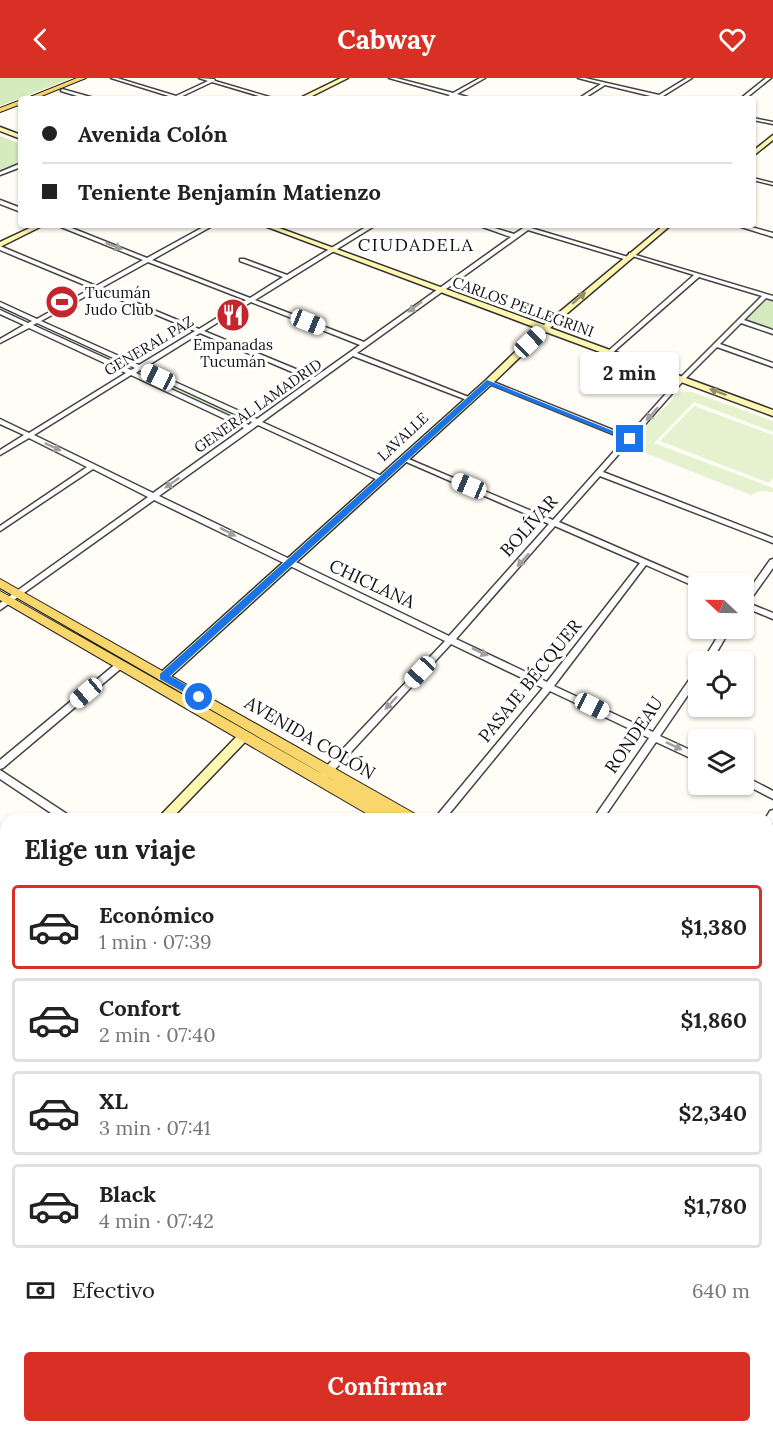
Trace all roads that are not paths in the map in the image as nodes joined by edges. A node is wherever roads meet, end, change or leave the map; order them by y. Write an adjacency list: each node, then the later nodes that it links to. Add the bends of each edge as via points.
1 (83, 78): 16 (main road)
2 (92, 78): 14 (main road)
3 (113, 78): 19 (street)
4 (201, 78): 12 (street)
5 (219, 78): 12 (street)
6 (345, 78): 22 (street)
7 (391, 78): 15 (street)
8 (483, 78): 15 (street)
9 (580, 78): 13 (street)
10 (690, 78): 27 (street)
11 (769, 78): 28 (street)
12 (212, 81): 20 (street); 21 (street)
13 (604, 84): 25 (street); 26 (street)
14 (62, 90): 17 (main road); 18 (street)
15 (454, 94): 23 (street); 24 (street)
16 (36, 96)
17 (46, 96)
18 (82, 96)
19 (168, 96)
20 (178, 96)
21 (264, 96)
22 (307, 96)
23 (450, 96)
24 (461, 96)
25 (585, 96)
26 (655, 96)
27 (661, 96)
28 (746, 96)
29 (18, 106): 30 (main road)
30 (0, 112)
31 (756, 119): 32 (street)
32 (773, 123)
33 (0, 129): 34 (street)
34 (18, 136)
35 (772, 140): 36 (street)
36 (756, 152)
37 (18, 166): 38 (street)
38 (0, 174)
39 (756, 179): 40 (street)
40 (773, 184)
41 (0, 202): 42 (street)
42 (18, 209)
43 (35, 228): 55 (street)
44 (67, 228): 58 (street, one-way to 58)
45 (205, 228): 58 (street)
46 (273, 228): 56 (street, CARLOS PELLEGRINI)
47 (368, 228): 56 (street, GENERAL PAZ)
48 (489, 228): 54 (street)
49 (526, 228): 54 (street, GENERAL LAMADRID)
50 (536, 228): 57 (street)
51 (664, 228): 57 (street, LAVALLE)
52 (748, 228): 53 (street)
53 (773, 235)
54 (514, 236): 63 (street, GENERAL LAMADRID)
55 (0, 247): 62 (street)
56 (332, 250): 61 (street, GENERAL PAZ); 63 (street, CARLOS PELLEGRINI)
57 (629, 256): 60 (street); 71 (street, LAVALLE, one-way to 57)
58 (147, 259): 62 (street); 65 (street)
59 (242, 260): 61 (street)
60 (698, 275): 64 (street); 77 (street)
61 (287, 278): 65 (street, GENERAL PAZ)
62 (95, 289): 68 (street); 72 (street)
63 (438, 289): 71 (street, CARLOS PELLEGRINI); 75 (street, GENERAL LAMADRID, one-way to 75)
64 (769, 297): 69 (street, BOLÍVAR)
65 (251, 299): 72 (street, GENERAL PAZ); 75 (street)
66 (0, 304): 68 (street)
67 (0, 312): 70 (street)
68 (37, 321): 70 (street); 80 (street)
69 (740, 321): 73 (street); 76 (street, BOLÍVAR)
70 (28, 326): 74 (street); 81 (street)
71 (544, 329): 77 (street, CARLOS PELLEGRINI); 84 (street, LAVALLE)
72 (198, 332): 80 (street, GENERAL PAZ); 83 (street)
73 (773, 332)
74 (0, 341)
75 (365, 345): 78 (street, GENERAL LAMADRID)
76 (717, 345): 79 (street); 82 (street, BOLÍVAR)
77 (609, 353): 82 (street, CARLOS PELLEGRINI)
78 (353, 354): 83 (street, GENERAL LAMADRID); 85 (street)
79 (773, 364)
80 (138, 368): 81 (street, GENERAL PAZ); 88 (street)
81 (129, 373): 89 (street); 90 (street, GENERAL PAZ)
82 (682, 379): 86 (street, CARLOS PELLEGRINI, one-way to 82); 91 (street, BOLÍVAR, one-way to 91)
83 (317, 381): 88 (street, GENERAL LAMADRID)
84 (489, 382): 85 (street, LAVALLE); 91 (street)
85 (469, 399): 93 (street, LAVALLE)
86 (773, 413)
87 (0, 421): 90 (street, CHICLANA)
88 (259, 423): 89 (street, GENERAL LAMADRID); 96 (street)
89 (250, 428): 97 (street, GENERAL LAMADRID, one-way to 97)
90 (28, 435): 92 (street, GENERAL PAZ); 94 (street, CHICLANA, one-way to 94)
91 (630, 439): 95 (street, BOLÍVAR)
92 (0, 453)
93 (404, 459): 96 (street, LAVALLE); 98 (street)
94 (93, 466): 97 (street, CHICLANA); 99 (street)
95 (600, 472): 98 (street, BOLÍVAR); 100 (street)
96 (382, 479): 103 (street, LAVALLE)
97 (155, 495): 103 (street, CHICLANA, one-way to 103); 107 (street, GENERAL LAMADRID)
98 (556, 523): 101 (street); 110 (street, BOLÍVAR, one-way to 110)
99 (0, 529)
100 (773, 541)
101 (645, 562): 104 (street); 113 (street, PASAJE BÉCQUER)
102 (773, 562): 106 (street)
103 (289, 563): 110 (street, CHICLANA); 112 (street, LAVALLE)
104 (688, 580)
105 (0, 583): 107 (main road, AVENIDA COLÓN)
106 (754, 590)
107 (7, 599): 111 (main road, AVENIDA COLÓN); 112 (main road, AVENIDA COLÓN)
108 (754, 608): 109 (street)
109 (773, 616)
110 (451, 639): 113 (street, CHICLANA, one-way to 113); 120 (street, BOLÍVAR, one-way to 120)
111 (121, 664): 115 (main road, AVENIDA COLÓN); 118 (street)
112 (163, 677): 115 (main road, AVENIDA COLÓN)
113 (550, 685): 116 (street, CHICLANA); 127 (street, PASAJE BÉCQUER)
114 (688, 689): 116 (street, RONDEAU)
115 (248, 732): 120 (main road, AVENIDA COLÓN); 124 (street)
116 (656, 737): 117 (street, CHICLANA, one-way to 117); 128 (street, RONDEAU)
117 (688, 753)
118 (0, 765)
119 (0, 774): 123 (street)
120 (324, 776): 125 (main road, AVENIDA COLÓN); 126 (main road, AVENIDA COLÓN)
121 (754, 785): 122 (street)
122 (773, 795)
123 (58, 813)
124 (169, 813)
125 (379, 813)
126 (400, 813)
127 (444, 813)
128 (602, 813)

